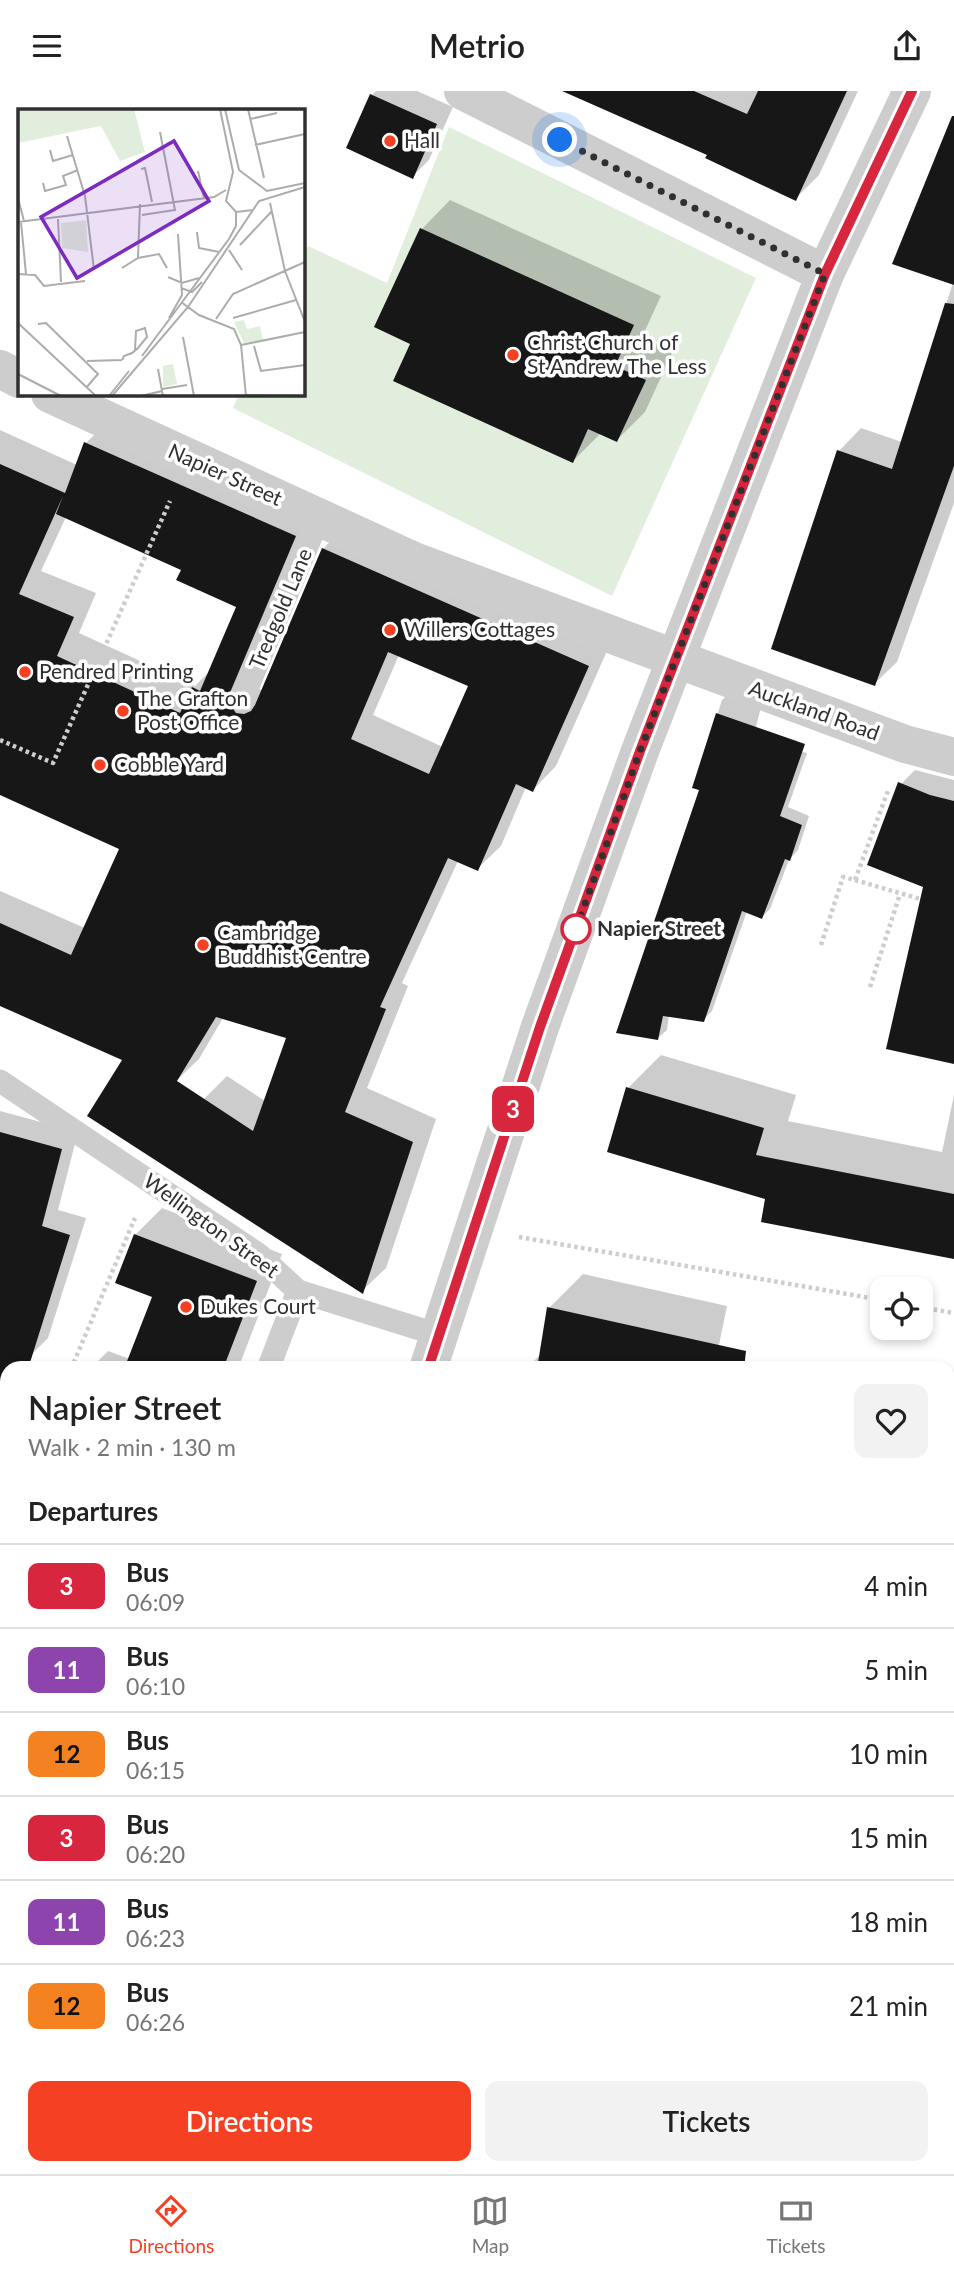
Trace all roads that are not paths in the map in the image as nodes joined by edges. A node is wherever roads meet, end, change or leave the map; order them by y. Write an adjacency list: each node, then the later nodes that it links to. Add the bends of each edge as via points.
1 (463, 91): 3 (street)
2 (912, 91): 3 (street)
3 (825, 274): 8 (street)
4 (0, 369): 5 (street)
5 (18, 378)
6 (52, 395): 7 (street, Napier Street)
7 (319, 518): 8 (street, Napier Street, via 415,561); 9 (lane, Tredgold Lane)
8 (676, 660): 10 (street, Auckland Road, via 905,744); 13 (street, via 540,1027)
9 (242, 701)
10 (954, 757)
11 (0, 1081): 12 (lane, Wellington Street, via 258,1254)
12 (298, 1291): 13 (lane, Wellington Street); 14 (lane)
13 (433, 1352)
14 (271, 1361)

